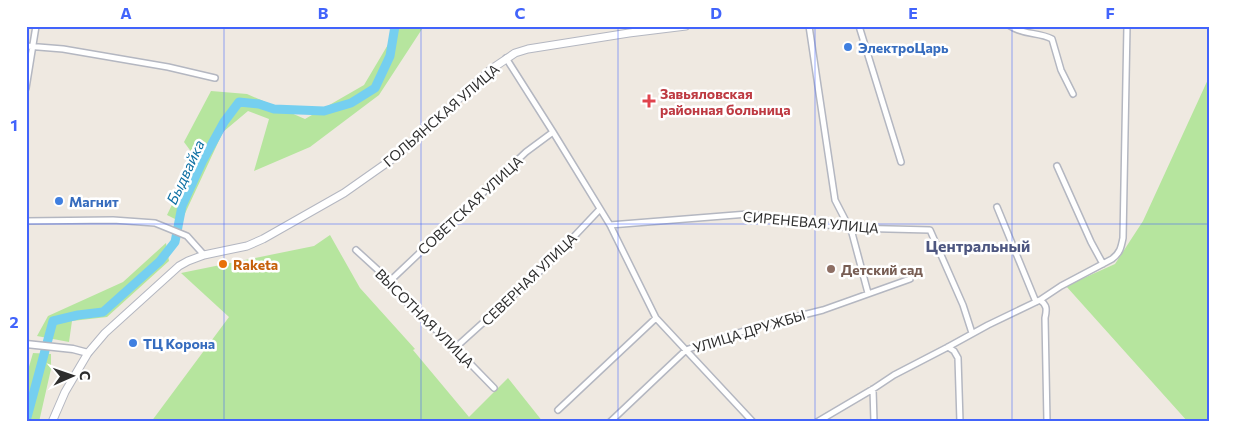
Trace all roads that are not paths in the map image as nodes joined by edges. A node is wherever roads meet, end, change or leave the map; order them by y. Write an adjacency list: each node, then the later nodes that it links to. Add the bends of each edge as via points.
1 (36, 26): 7 (street)
2 (686, 26): 8 (main road, ГОЛЬЯНСКАЯ УЛИЦА, via 545,46)
3 (809, 26): 19 (street, via 835,200)
4 (859, 26): 13 (street)
5 (1010, 26): 11 (street, via 1052,39 1061,70)
6 (1127, 26): 22 (street, via 1123,238 1118,254)
7 (29, 47): 9 (street, via 111,57); 10 (street)
8 (506, 58): 12 (street); 21 (main road, ГОЛЬЯНСКАЯ УЛИЦА, via 398,155 344,193 263,239 247,246)
9 (215, 78)
10 (26, 88)
11 (1073, 94)
12 (554, 132): 16 (street); 24 (street, СОВЕТСКАЯ УЛИЦА, via 526,152)
13 (901, 162)
14 (1058, 166): 22 (street)
15 (998, 206): 26 (street)
16 (600, 209): 18 (street); 31 (street, СЕВЕРНАЯ УЛИЦА, via 548,264)
17 (26, 221): 21 (street, via 155,223 187,236)
18 (610, 225): 19 (street, СИРЕНЕВАЯ УЛИЦА, via 748,214); 27 (street)
19 (849, 228): 25 (street); 28 (street, СИРЕНЕВАЯ УЛИЦА, via 930,230)
20 (356, 250): 24 (street, ВЫСОТНАЯ УЛИЦА)
21 (204, 255): 33 (main road, ГОЛЬЯНСКАЯ УЛИЦА, via 179,266)
22 (1103, 264): 26 (street)
23 (910, 279): 25 (street, УЛИЦА ДРУЖБЫ)
24 (390, 281): 31 (street, ВЫСОТНАЯ УЛИЦА, via 400,296)
25 (868, 293): 32 (street, УЛИЦА ДРУЖБЫ)
26 (1038, 301): 28 (street); 43 (street, via 1046,304 1047,308)
27 (656, 318): 32 (street); 36 (street)
28 (972, 333): 30 (street)
29 (26, 344): 33 (street)
30 (948, 347): 35 (street); 42 (street, via 958,358)
31 (455, 348): 34 (street, ВЫСОТНАЯ УЛИЦА)
32 (686, 350): 38 (street, УЛИЦА ДРУЖБЫ); 39 (street)
33 (88, 352): 37 (main road, ГОЛЬЯНСКАЯ УЛИЦА)
34 (494, 388)
35 (873, 389): 40 (street); 41 (street)
36 (558, 410)
37 (52, 422)
38 (610, 422)
39 (753, 422)
40 (817, 422)
41 (874, 422)
42 (960, 422)
43 (1047, 422)

